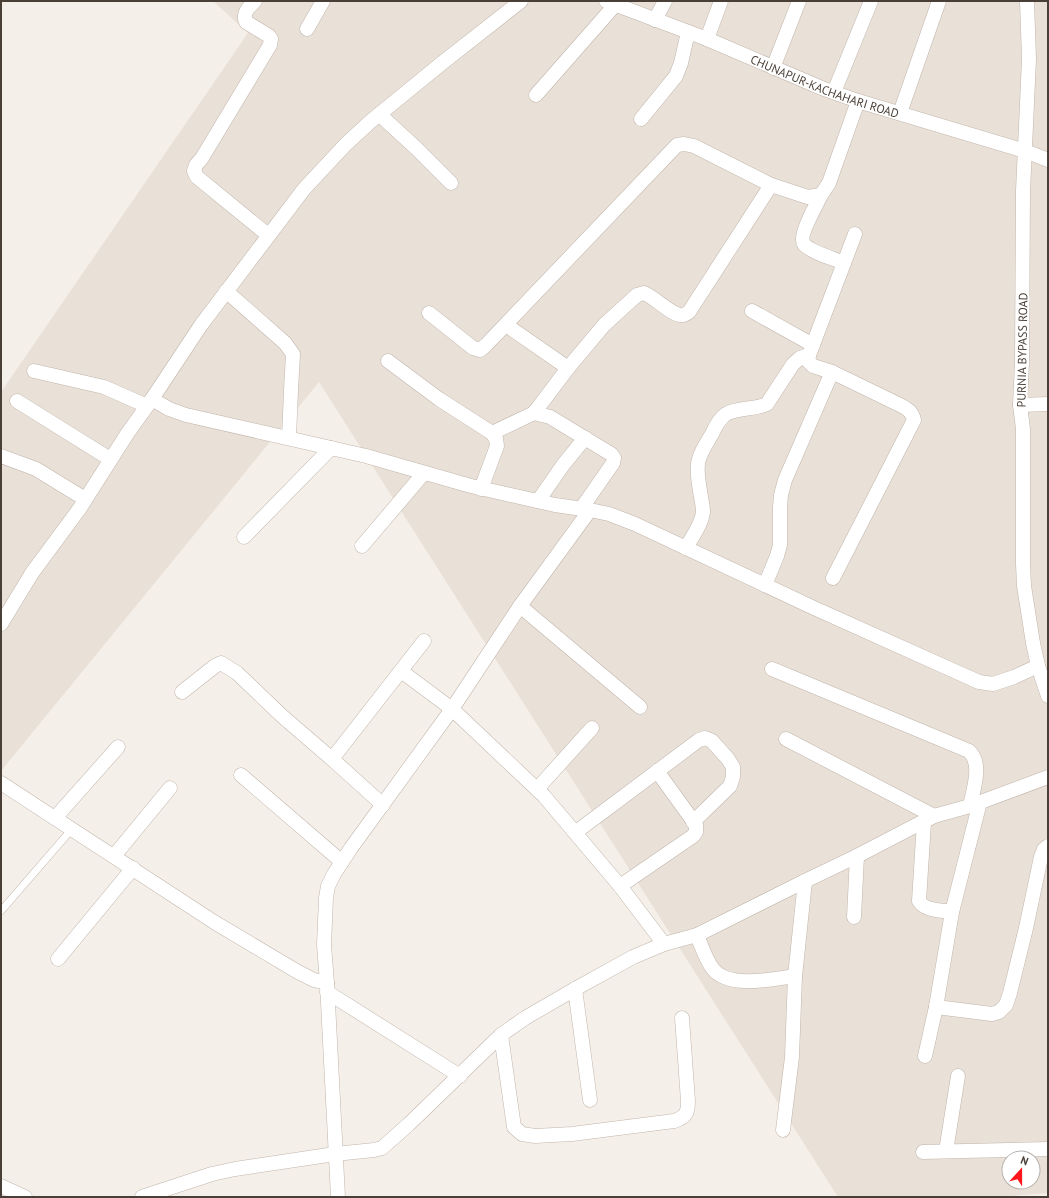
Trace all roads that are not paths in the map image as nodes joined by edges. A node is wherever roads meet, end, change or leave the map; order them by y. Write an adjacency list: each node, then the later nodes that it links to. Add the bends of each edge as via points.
1 (255, 1): 28 (street, via 245,12 246,22 269,36 270,45 194,171)
2 (323, 1): 12 (street)
3 (521, 1): 20 (street)
4 (665, 1): 11 (street)
5 (721, 1): 14 (street)
6 (799, 1): 15 (street)
7 (871, 1): 16 (street)
8 (939, 1): 19 (street)
9 (1027, 1): 22 (street, PURNIA BYPASS ROAD)
10 (610, 3): 11 (street, CHUNAPUR-KACHAHARI ROAD); 17 (street)
11 (656, 20): 13 (street, CHUNAPUR-KACHAHARI ROAD)
12 (307, 29)
13 (688, 32): 14 (street, CHUNAPUR-KACHAHARI ROAD); 21 (street, via 676,76)
14 (706, 39): 15 (street, CHUNAPUR-KACHAHARI ROAD)
15 (773, 68): 16 (street, CHUNAPUR-KACHAHARI ROAD)
16 (834, 92): 18 (street, CHUNAPUR-KACHAHARI ROAD)
17 (536, 95)
18 (858, 100): 19 (street, CHUNAPUR-KACHAHARI ROAD); 26 (street, via 829,183)
19 (900, 113): 22 (street, CHUNAPUR-KACHAHARI ROAD)
20 (379, 114): 24 (street); 28 (street, via 346,144 304,189)
21 (641, 119)
22 (1025, 150): 23 (street, CHUNAPUR-KACHAHARI ROAD); 42 (street, PURNIA BYPASS ROAD)
23 (1048, 160)
24 (451, 183)
25 (771, 185): 26 (street, via 808,197); 33 (street, via 694,146 677,145); 36 (street, via 689,312 678,315 651,296 644,293 638,295 604,325)
26 (821, 195): 29 (street, via 804,232 803,240 805,245 813,250)
27 (855, 234): 29 (street)
28 (268, 236): 30 (street)
29 (844, 263): 34 (street)
30 (226, 291): 40 (street); 45 (street, via 285,343 293,354)
31 (752, 311): 34 (street)
32 (429, 313): 33 (street, via 480,350)
33 (506, 325): 36 (street)
34 (811, 350): 38 (street, via 808,361 813,366); 57 (street, via 793,364 767,404 734,411 726,414 718,422 697,462 703,511 700,523)
35 (388, 361): 44 (street, via 438,399)
36 (568, 368): 43 (street)
37 (34, 371): 40 (street, via 104,387)
38 (832, 372): 58 (street, via 909,410 914,420); 59 (street, via 785,480 780,507 780,545)
39 (16, 401): 49 (street)
40 (150, 403): 45 (street, via 186,415); 49 (street)
41 (1048, 404): 42 (street)
42 (1020, 405): 64 (street, PURNIA BYPASS ROAD, via 1023,429 1024,586)
43 (534, 414): 44 (street); 46 (street, via 550,417)
44 (492, 433): 51 (street, via 497,446)
45 (289, 438): 47 (street)
46 (585, 438): 53 (street); 54 (street, via 614,458)
47 (331, 448): 50 (street); 55 (street)
48 (1, 456): 52 (street, via 36,469)
49 (110, 459): 52 (street)
50 (424, 473): 51 (street); 56 (street)
51 (481, 488): 53 (street)
52 (85, 499): 60 (street)
53 (538, 501): 54 (street)
54 (586, 509): 57 (street, via 635,524); 61 (street)
55 (244, 537)
56 (362, 546)
57 (686, 548): 59 (street)
58 (833, 578)
59 (765, 585): 64 (street, via 979,682 993,684)
60 (5, 606): 62 (street)
61 (520, 606): 69 (street); 70 (street)
62 (1, 624)
63 (424, 641): 66 (street)
64 (1038, 666): 68 (street, PURNIA BYPASS ROAD)
65 (772, 669): 81 (street, via 969,751 976,763)
66 (401, 671): 70 (street); 74 (street)
67 (182, 692): 74 (street, via 221,663 237,673)
68 (1048, 696)
69 (640, 707)
70 (452, 709): 80 (street); 82 (street)
71 (592, 728): 80 (street)
72 (786, 739): 84 (street)
73 (118, 747): 83 (street)
74 (332, 759): 82 (street)
75 (657, 771): 85 (street); 85 (street, via 705,738 712,740 728,759 733,767 730,786); 87 (street)
76 (241, 775): 91 (street)
77 (1048, 777): 81 (street)
78 (1, 783): 83 (street)
79 (170, 788): 89 (street)
80 (537, 789): 87 (street)
81 (975, 804): 84 (street); 96 (street)
82 (383, 805): 91 (street)
83 (55, 818): 86 (street)
84 (929, 819): 90 (street); 96 (street, via 919,901 922,906)
85 (693, 822): 94 (street, via 696,825 693,836)
86 (72, 829): 89 (street); 95 (lane)
87 (576, 832): 94 (street)
88 (1048, 846): 104 (street, via 1041,857 1025,935 1006,1004 1000,1012 992,1014)
89 (114, 856): 92 (street)
90 (857, 856): 93 (street); 97 (street)
91 (342, 862): 102 (street, via 328,886 326,898 324,945)
92 (133, 868): 100 (street); 102 (street, via 214,922)
93 (805, 881): 98 (street); 101 (street)
94 (620, 886): 99 (street)
95 (1, 911)
96 (952, 912): 104 (street)
97 (854, 917)
98 (697, 936): 99 (street); 101 (street, via 713,969 727,978 742,982)
99 (664, 944): 103 (street, via 633,957)
100 (58, 959)
101 (795, 976): 111 (street, via 792,1057)
102 (327, 987): 108 (street); 115 (street)
103 (575, 989): 106 (street); 110 (street)
104 (936, 1006): 107 (street)
105 (682, 1018): 106 (street, via 688,1101 688,1110 683,1118 572,1134 535,1136 522,1134 514,1127)
106 (501, 1035): 108 (street)
107 (925, 1056)
108 (460, 1076): 115 (street, via 382,1148)
109 (958, 1076): 113 (street)
110 (590, 1100)
111 (783, 1130)
112 (1048, 1149): 113 (street)
113 (946, 1151): 114 (street)
114 (923, 1152)
115 (335, 1154): 118 (street, via 212,1174); 119 (street)
116 (1, 1186): 117 (street)
117 (25, 1197)
118 (142, 1197)
119 (338, 1197)

